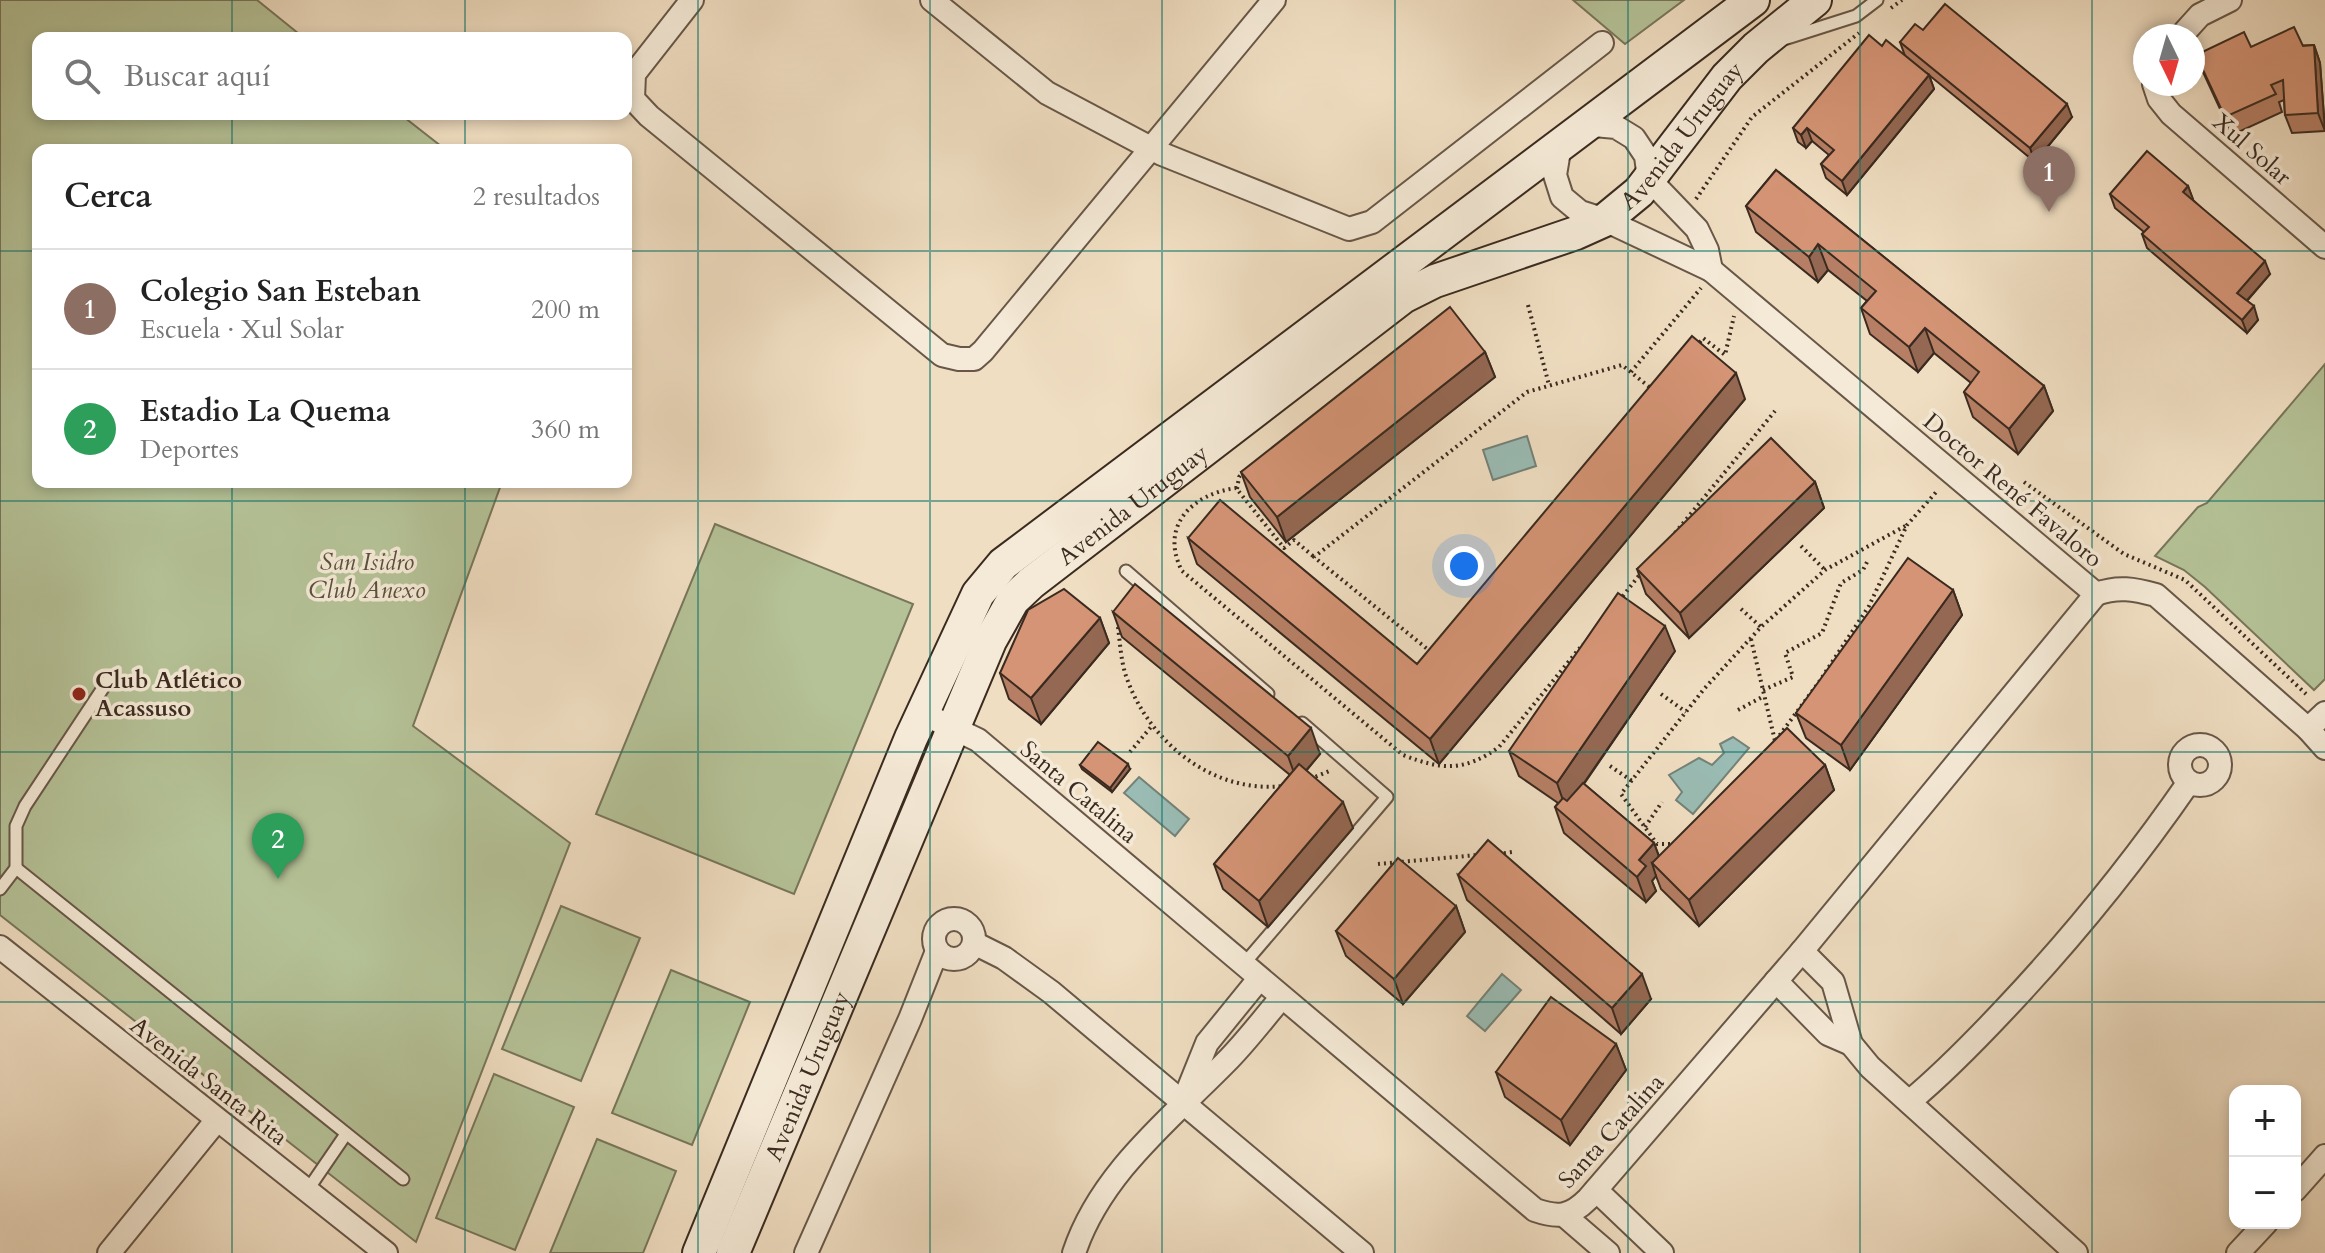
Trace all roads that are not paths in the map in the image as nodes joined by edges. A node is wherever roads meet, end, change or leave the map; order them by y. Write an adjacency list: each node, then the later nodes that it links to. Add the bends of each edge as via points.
1 (692, 0): 13 (street, via 634,74 633,99 942,355 974,359 983,351)
2 (932, 0): 13 (street, via 1047,93)
3 (1274, 0): 13 (street)
4 (1753, 0): 12 (main road, Avenida Uruguay)
5 (1815, 0): 10 (main road, Avenida Uruguay)
6 (1877, 0): 10 (lane, via 1856,16)
7 (2230, 0): 8 (street)
8 (2192, 24)
9 (1602, 43): 13 (street, via 1372,222 1357,228 1327,222)
10 (1756, 48): 14 (main road, Avenida Uruguay, via 1727,77)
11 (2158, 96): 16 (street, Xul Solar, via 2171,114)
12 (1574, 133): 14 (street, via 1594,125 1616,127 1634,138 1646,156); 15 (street, via 1559,151 1555,175 1562,197 1580,212); 22 (main road, Avenida Uruguay, via 1003,564 978,594)
13 (1151, 148)
14 (1649, 179): 15 (main road, Avenida Uruguay); 17 (street, via 1697,229)
15 (1605, 220): 17 (street); 25 (main road, Avenida Uruguay, via 1403,297 1043,574 1000,619)
16 (2325, 247)
17 (1713, 271): 19 (street, Doctor René Favaloro)
18 (1126, 571): 21 (lane)
19 (2096, 594): 26 (street, Doctor René Favaloro, via 2114,588 2156,595); 34 (street, Santa Catalina)
20 (111, 676): 29 (lane, via 25,806 16,826)
21 (1279, 703)
22 (922, 713): 25 (street, Santa Catalina); 52 (main road, Avenida Uruguay)
23 (1290, 713): 35 (lane, via 1387,797)
24 (2325, 713): 26 (street)
25 (953, 728): 35 (street, Santa Catalina, via 978,740); 53 (main road, Avenida Uruguay)
26 (2308, 729): 27 (street, Doctor René Favaloro)
27 (2325, 748)
28 (2189, 782): 39 (street, via 2086,920 1941,1076)
29 (16, 868): 30 (lane); 42 (lane)
30 (0, 889)
31 (974, 943): 33 (street, via 968,955 955,960); 33 (street, via 968,924 949,919 934,932); 40 (street, via 1051,992)
32 (0, 947): 41 (street, Avenida Santa Rita)
33 (937, 951): 54 (street)
34 (1802, 951): 36 (street, Santa Catalina); 38 (street, via 1833,982)
35 (1251, 972): 37 (street, Santa Catalina); 40 (street, via 1207,1043)
36 (1776, 981): 38 (street, via 1828,1034); 46 (street, Santa Catalina)
37 (1282, 997): 40 (street); 48 (street, Santa Catalina, via 1535,1210)
38 (1851, 1044): 39 (street)
39 (1909, 1102): 59 (street)
40 (1183, 1103): 55 (street, via 1111,1184); 56 (street)
41 (216, 1121): 47 (street, Avenida Santa Rita); 50 (street)
42 (346, 1134): 44 (lane); 47 (lane)
43 (2325, 1156): 45 (street)
44 (403, 1179)
45 (2301, 1183)
46 (1596, 1190): 48 (street, Santa Catalina); 58 (street)
47 (307, 1191): 51 (street, Avenida Santa Rita)
48 (1565, 1216): 57 (street)
49 (2260, 1229): 60 (street)
50 (109, 1253)
51 (386, 1253)
52 (699, 1253)
53 (733, 1253)
54 (806, 1253)
55 (1074, 1253)
56 (1362, 1253)
57 (1608, 1253)
58 (1662, 1253)
59 (2076, 1253)
60 (2238, 1253)

